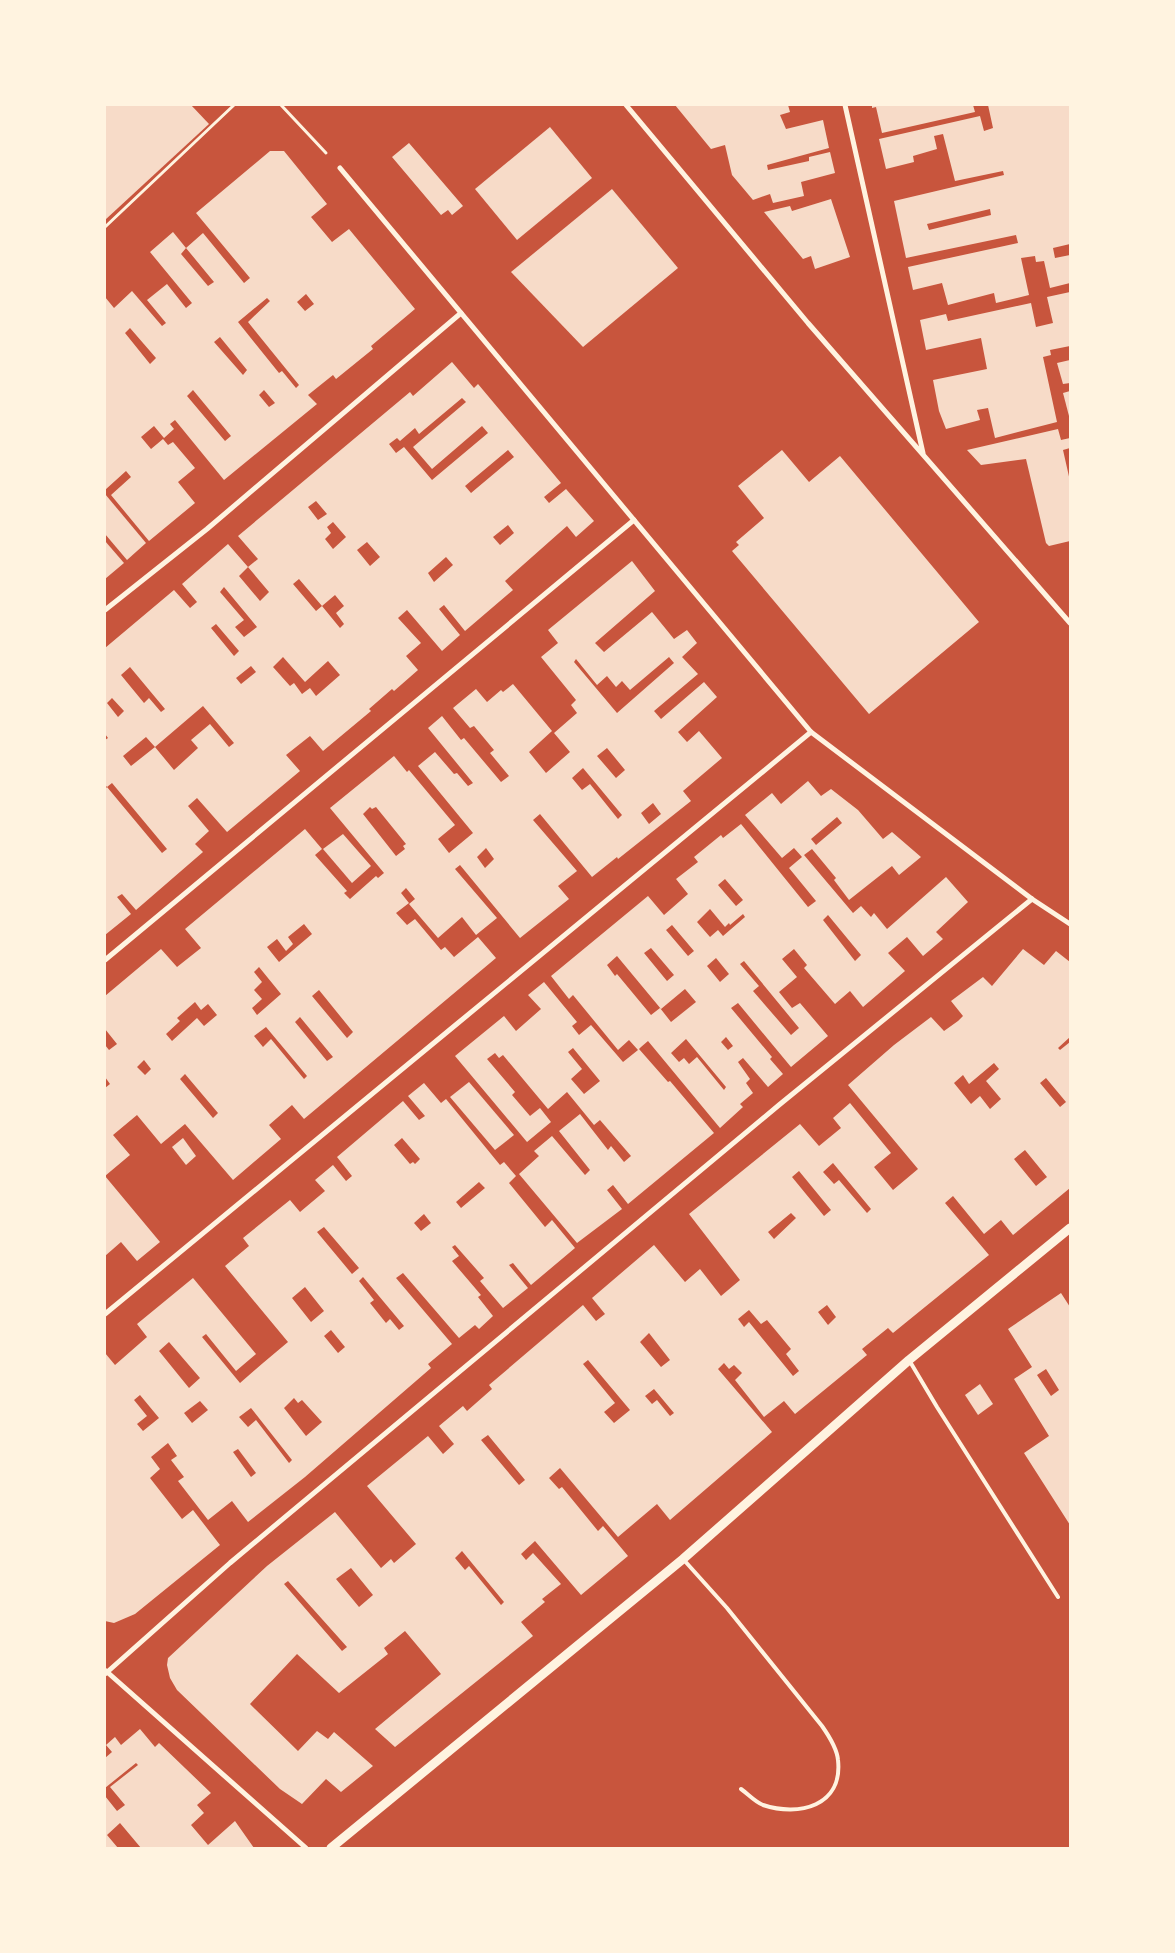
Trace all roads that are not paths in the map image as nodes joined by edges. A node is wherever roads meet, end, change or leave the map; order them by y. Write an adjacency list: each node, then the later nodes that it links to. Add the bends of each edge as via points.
1 (626, 105): 5 (street)
2 (846, 105): 5 (street)
3 (340, 168): 4 (street)
4 (460, 313): 6 (street); 7 (street, via 207,528)
5 (923, 454): 8 (street)
6 (634, 520): 9 (street); 12 (street)
7 (105, 610)
8 (1070, 623)
9 (811, 732): 10 (street); 14 (street)
10 (1032, 899): 11 (street); 18 (street, via 779,1105 230,1563)
11 (1070, 924)
12 (105, 960)
13 (1070, 1228): 15 (street)
14 (105, 1314)
15 (909, 1360): 16 (street); 17 (lane)
16 (683, 1559): 19 (lane, via 822,1726 833,1742 838,1760 838,1778 831,1793 819,1804 799,1809 761,1805); 21 (street)
17 (1058, 1596)
18 (106, 1672): 20 (street)
19 (741, 1789)
20 (306, 1848)
21 (331, 1848)

